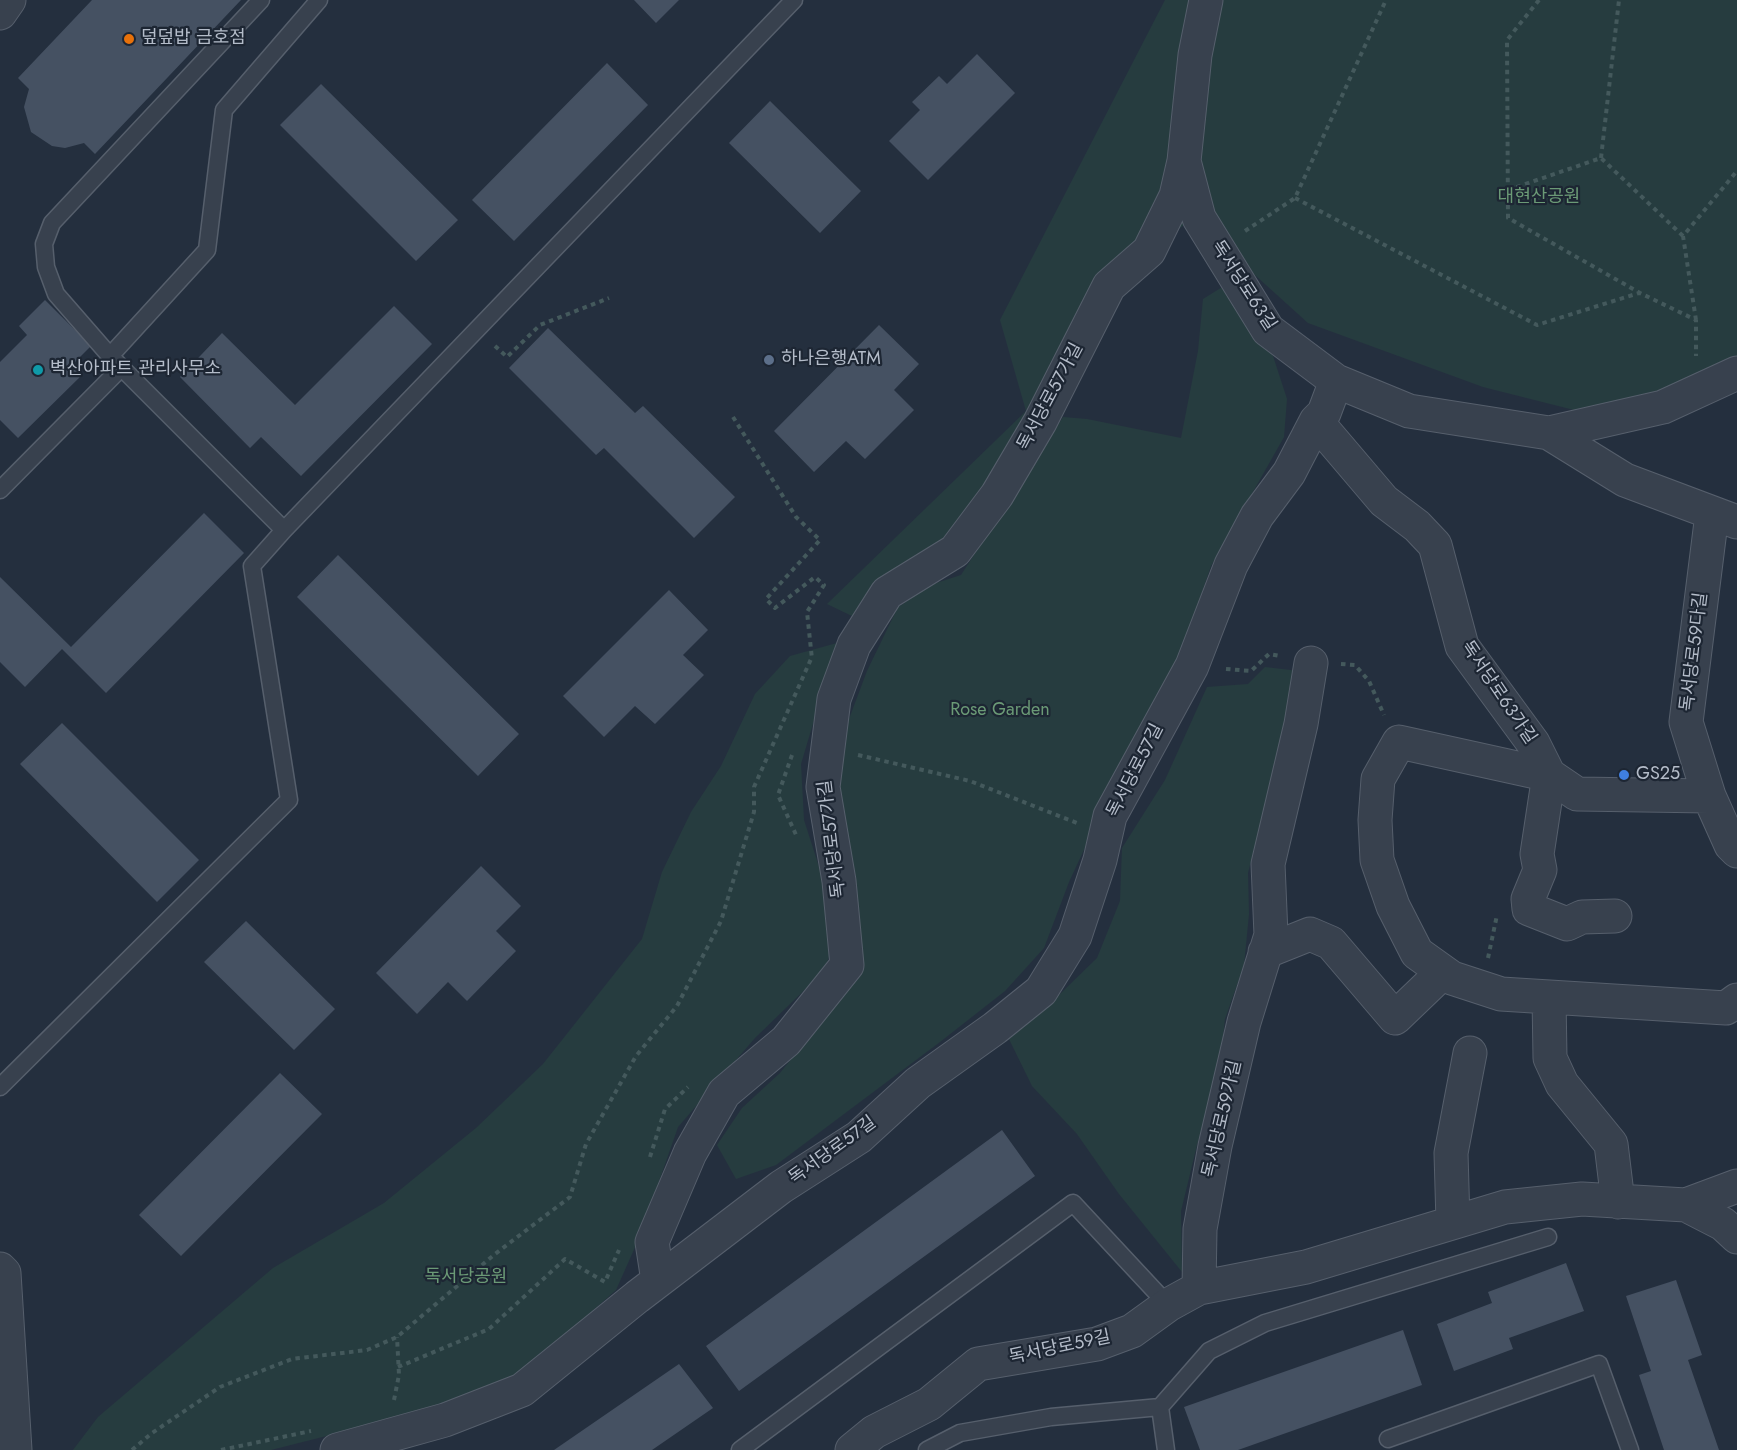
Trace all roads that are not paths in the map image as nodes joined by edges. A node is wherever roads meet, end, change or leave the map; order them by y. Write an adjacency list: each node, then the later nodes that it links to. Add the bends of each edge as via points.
1 (9, 0): 6 (street)
2 (261, 0): 8 (lane, via 52,223 44,244 46,267 56,294)
3 (319, 0): 8 (lane, via 224,111 207,250)
4 (794, 0): 15 (lane)
5 (1206, 0): 7 (street, 독서당로63길, via 1195,55)
6 (0, 13)
7 (1184, 161): 10 (street, 독서당로63길, via 1199,218 1268,330); 34 (street, 독서당로57가길, via 1176,196 1149,251 1109,286 1040,422 997,495 955,551 887,593 854,645 834,699 823,787 839,881 847,965 786,1041 724,1093 690,1154 652,1242)
8 (116, 362): 13 (lane); 15 (lane)
9 (1737, 373): 12 (street, 독서당로63길, via 1663,407)
10 (1336, 381): 11 (street, 독서당로57길, via 1324,413); 12 (street, 독서당로63길, via 1408,411)
11 (1316, 421): 17 (street, 독서당로63가길, via 1384,501 1435,545 1462,646 1533,743); 34 (street, 독서당로57길, via 1289,473 1257,516 1230,565 1192,666 1110,816 1075,936 1041,991 918,1083 859,1137 782,1187)
12 (1549, 433): 14 (street, via 1625,480)
13 (0, 490)
14 (1725, 518): 18 (street, 독서당로59다길, via 1686,722)
15 (284, 530): 26 (lane, via 252,566 289,800)
16 (1311, 663): 21 (street, 독서당로59가길, via 1268,864 1271,935)
17 (1549, 775): 18 (street, 독서당로63가길, via 1577,794); 20 (street, via 1537,854 1540,870 1528,898 1528,909 1568,924 1582,917); 22 (street, via 1400,742 1378,779 1377,860 1393,906 1417,953)
18 (1709, 796): 19 (street, 독서당로59다길)
19 (1737, 851)
20 (1615, 916)
21 (1265, 952): 22 (street, via 1310,934 1331,944 1395,1018); 35 (street, 독서당로59가길, via 1215,1146 1200,1229)
22 (1443, 972): 23 (street, via 1500,994)
23 (1549, 997): 24 (street, via 1726,1008); 28 (street, via 1550,1058 1562,1084 1611,1144)
24 (1737, 1000)
25 (1470, 1053): 30 (street, via 1451,1153)
26 (0, 1087)
27 (1737, 1186): 29 (street)
28 (1618, 1202): 29 (street, 독서당로59길); 30 (street, 독서당로59길, via 1582,1199 1505,1207)
29 (1686, 1205): 32 (street, 독서당로59길, via 1723,1224)
30 (1453, 1222): 35 (street, 독서당로59길, via 1306,1267)
31 (1548, 1237): 37 (lane, via 1265,1323 1209,1352)
32 (1737, 1237)
33 (0, 1269): 39 (street, via 4,1273)
34 (658, 1281): 40 (street, 독서당로57길, via 522,1390 445,1420)
35 (1199, 1288): 36 (street, 독서당로59길)
36 (1168, 1305): 41 (lane, via 1073,1203); 42 (street, 독서당로59길, via 1132,1331 1097,1344 978,1364 929,1404 874,1432)
37 (1160, 1407): 43 (lane, via 1051,1417 960,1433); 44 (lane)
38 (1388, 1438): 45 (lane, via 1599,1364)
39 (15, 1450)
40 (337, 1450)
41 (740, 1450)
42 (852, 1450)
43 (927, 1450)
44 (1166, 1450)
45 (1630, 1450)

